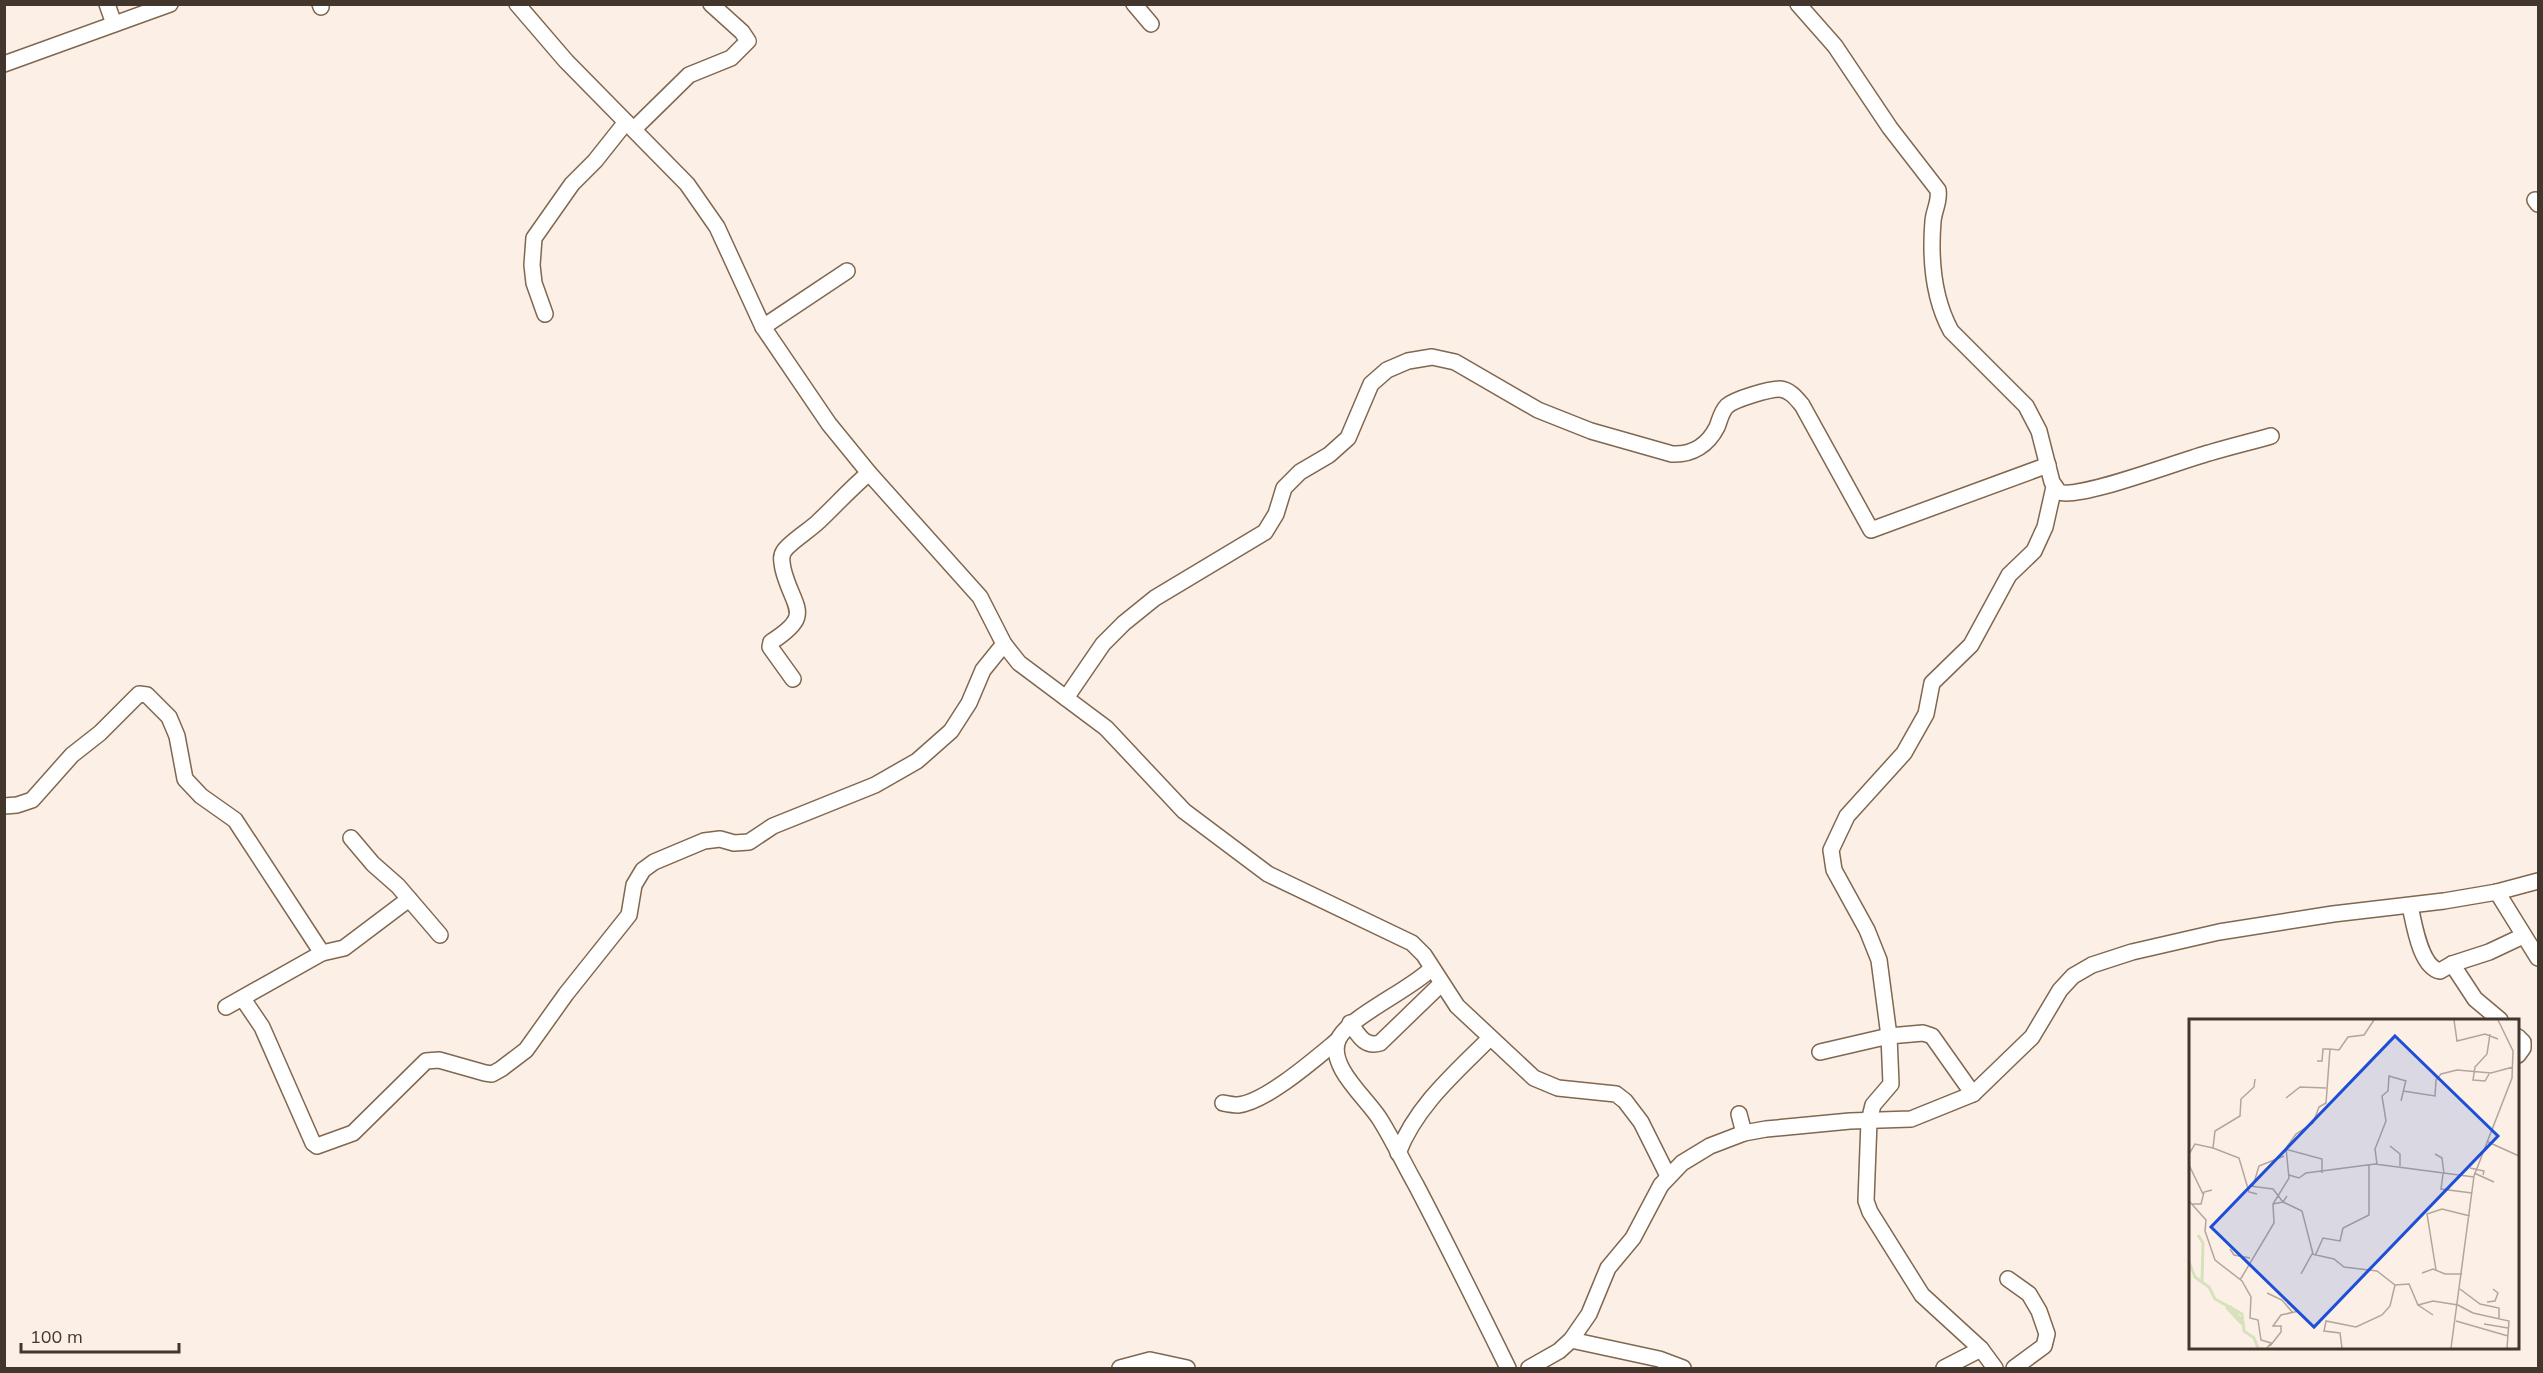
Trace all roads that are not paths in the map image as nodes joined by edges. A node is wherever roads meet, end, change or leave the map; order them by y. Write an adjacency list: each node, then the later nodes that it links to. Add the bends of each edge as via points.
1 (107, 4): 7 (street)
2 (170, 4): 7 (street)
3 (517, 4): 10 (street)
4 (711, 4): 10 (street, via 748,41 731,58 689,75)
5 (1134, 4): 8 (street)
6 (1798, 4): 15 (street, via 1834,46 1938,189 1931,246 1943,316 1951,331 2026,406 2039,430)
7 (114, 24): 9 (street)
8 (1151, 24)
9 (4, 64)
10 (630, 126): 12 (street, via 572,184 534,238 534,283); 13 (street, via 687,184 717,227)
11 (847, 271): 13 (street)
12 (545, 314)
13 (762, 327): 16 (street, via 829,424)
14 (2271, 436): 17 (street, via 2089,490 2062,493)
15 (2048, 465): 17 (street); 20 (street, via 1871,530 1802,405 1793,394 1781,389 1736,400 1721,414 1706,442 1694,451 1672,454 1538,411 1455,362 1432,357 1408,361 1387,370 1371,384 1348,438 1284,488 1265,532 1155,598 1124,623 1103,644)
16 (869, 473): 18 (street, via 980,597); 19 (street, via 784,550 781,559 786,583 798,613 790,630 771,642 770,647)
17 (2054, 487): 38 (street, via 2045,527 2034,551 2009,575 1971,645 1932,683 1926,714 1904,753 1847,816 1831,850 1838,880 1879,960)
18 (1004, 644): 20 (street, via 1019,663); 34 (street, via 983,670 951,731 917,761 875,785 773,826 749,842 704,841 643,870 634,885 629,915 526,1050 492,1074 439,1060 426,1061 352,1133 317,1146 262,1027)
19 (793, 679)
20 (1066, 698): 32 (street, via 1106,728 1184,811 1223,841 1268,874 1405,938 1419,949)
21 (4, 806): 29 (street, via 32,800 72,755 100,733 132,699 139,693 147,695 170,717 185,779 201,796 235,820)
22 (351, 838): 25 (street)
23 (2538, 881): 24 (street)
24 (2497, 892): 26 (street); 28 (street)
25 (409, 899): 27 (street); 29 (street, via 344,948)
26 (2410, 906): 31 (street, via 2426,962 2440,971); 44 (street, via 2219,932 2092,965 2066,983 2032,1037)
27 (440, 935)
28 (2523, 936): 30 (street); 31 (street)
29 (322, 953): 34 (street)
30 (2538, 958)
31 (2452, 964): 36 (street, via 2475,999)
32 (1431, 969): 33 (street); 37 (street, via 1420,980)
33 (1441, 984): 37 (street, via 1380,1043 1365,1042); 39 (street)
34 (243, 999): 35 (street)
35 (226, 1007)
36 (2499, 1019)
37 (1350, 1023): 41 (street)
38 (1889, 1036): 42 (street); 44 (street, via 1932,1036); 47 (street, via 1891,1083 1873,1105)
39 (1490, 1038): 49 (street, via 1438,1090 1406,1133); 50 (street, via 1534,1078 1558,1088 1616,1094 1634,1110)
40 (2519, 1039): 43 (street, via 2523,1048)
41 (1338, 1040): 45 (street, via 1296,1074 1256,1099 1237,1105); 49 (street, via 1340,1067 1381,1120)
42 (1820, 1052)
43 (2519, 1053)
44 (1973, 1094): 47 (street, via 1911,1119)
45 (1223, 1103)
46 (1739, 1114): 48 (street)
47 (1869, 1121): 48 (street); 53 (street, via 1866,1201 1870,1212 1922,1295)
48 (1744, 1133): 50 (street, via 1710,1146)
49 (1398, 1152): 56 (street)
50 (1668, 1176): 52 (street, via 1633,1238 1608,1268 1589,1314)
51 (2008, 1279): 61 (street, via 2029,1294 2040,1311 2047,1334 2044,1346)
52 (1571, 1340): 57 (street); 58 (street)
53 (1981, 1348): 59 (street); 60 (street)
54 (1120, 1368): 55 (street, via 1150,1360)
55 (1187, 1368)
56 (1508, 1368)
57 (1529, 1368)
58 (1683, 1368)
59 (1944, 1368)
60 (1995, 1368)
61 (2014, 1368)

